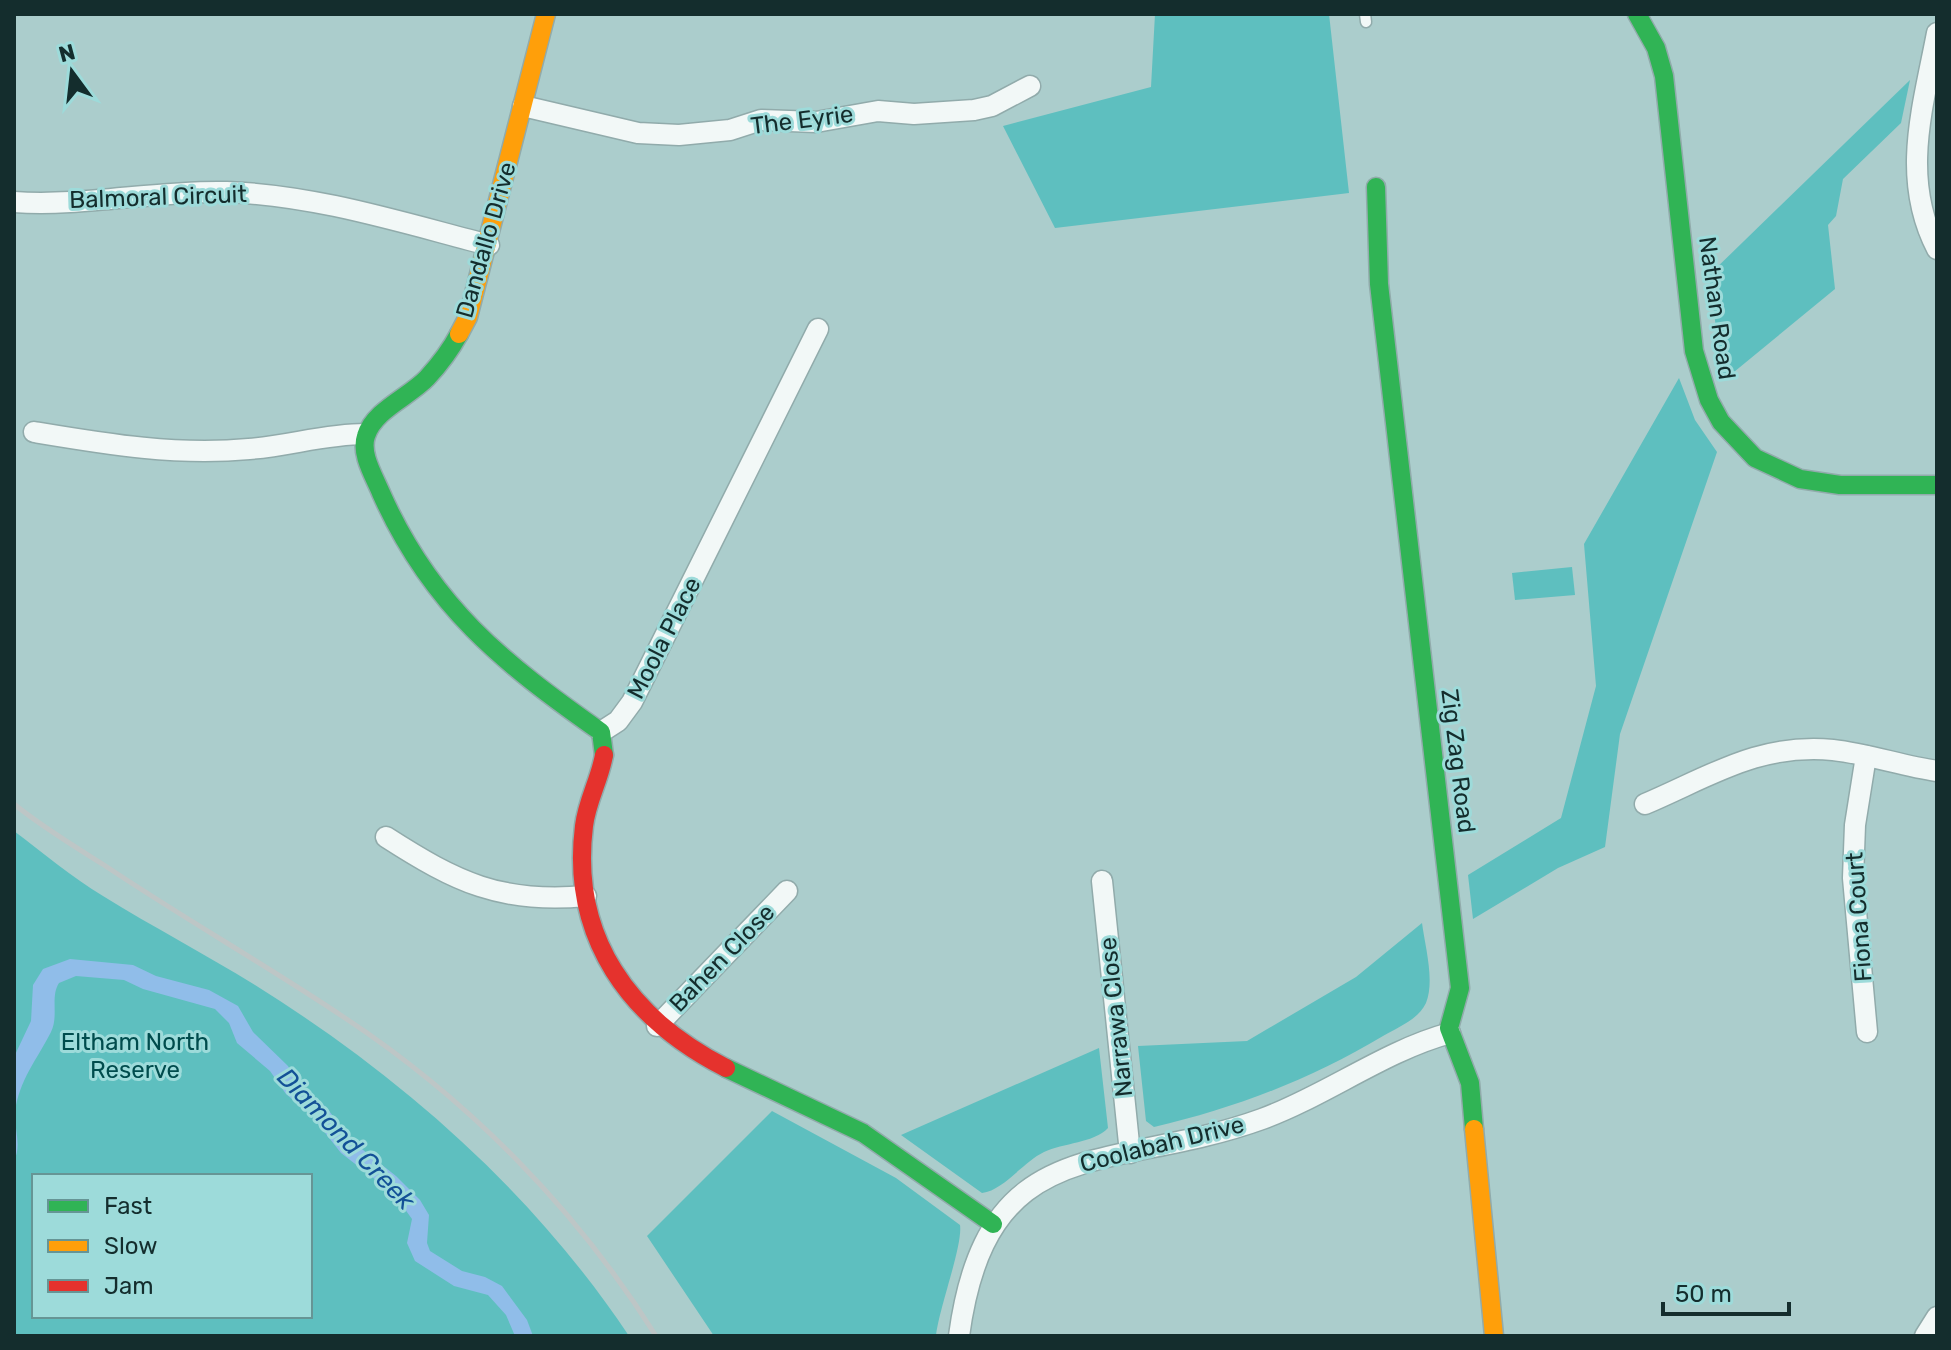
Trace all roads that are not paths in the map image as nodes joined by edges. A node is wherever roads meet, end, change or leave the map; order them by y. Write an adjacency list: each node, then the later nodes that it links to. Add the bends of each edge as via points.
1 (546, 14): 6 (street, Dandallo Drive)
2 (1637, 14): 14 (street, Nathan Road, via 1664,76 1694,351 1703,391 1722,426 1757,460 1798,480)
3 (1937, 33): 4 (street)
4 (1934, 60): 10 (street, via 1915,172 1921,211)
5 (1030, 86): 6 (street, The Eyrie, via 974,110 878,111 816,122 771,119 679,135 638,133)
6 (523, 106): 9 (street, Dandallo Drive)
7 (1376, 187): 25 (street, Zig Zag Road, via 1378,275 1460,988)
8 (14, 202): 9 (street, Balmoral Circuit, via 179,192 257,194 329,205)
9 (489, 245): 13 (street, Dandallo Drive, via 472,305 453,345 426,379 374,419)
10 (1937, 249)
11 (818, 329): 15 (street, Moola Place, via 632,702)
12 (34, 432): 13 (street, via 184,451 248,450)
13 (365, 434): 15 (street, via 368,463 390,514 439,594 515,671)
14 (1937, 485)
15 (601, 732): 22 (street, via 605,754 584,827)
16 (1866, 756): 17 (street); 18 (street, via 1812,750 1761,755 1711,771); 24 (street, Fiona Court, via 1853,878)
17 (1937, 771)
18 (1645, 804)
19 (386, 837): 22 (street, via 445,874 489,891 539,899)
20 (1102, 881): 26 (street, Narrawa Close)
21 (787, 891): 23 (street, Bahen Close)
22 (586, 896): 23 (street, via 611,966)
23 (657, 1026): 27 (street, via 703,1059 842,1121)
24 (1867, 1032)
25 (1450, 1033): 26 (street, Coolabah Drive, via 1418,1043 1259,1120); 30 (street, via 1470,1083)
26 (1130, 1153): 27 (street, Coolabah Drive, via 1049,1174 1012,1201)
27 (993, 1224): 29 (street, Coolabah Drive, via 976,1261)
28 (1937, 1317): 31 (street)
29 (959, 1336)
30 (1494, 1336)
31 (1925, 1336)

